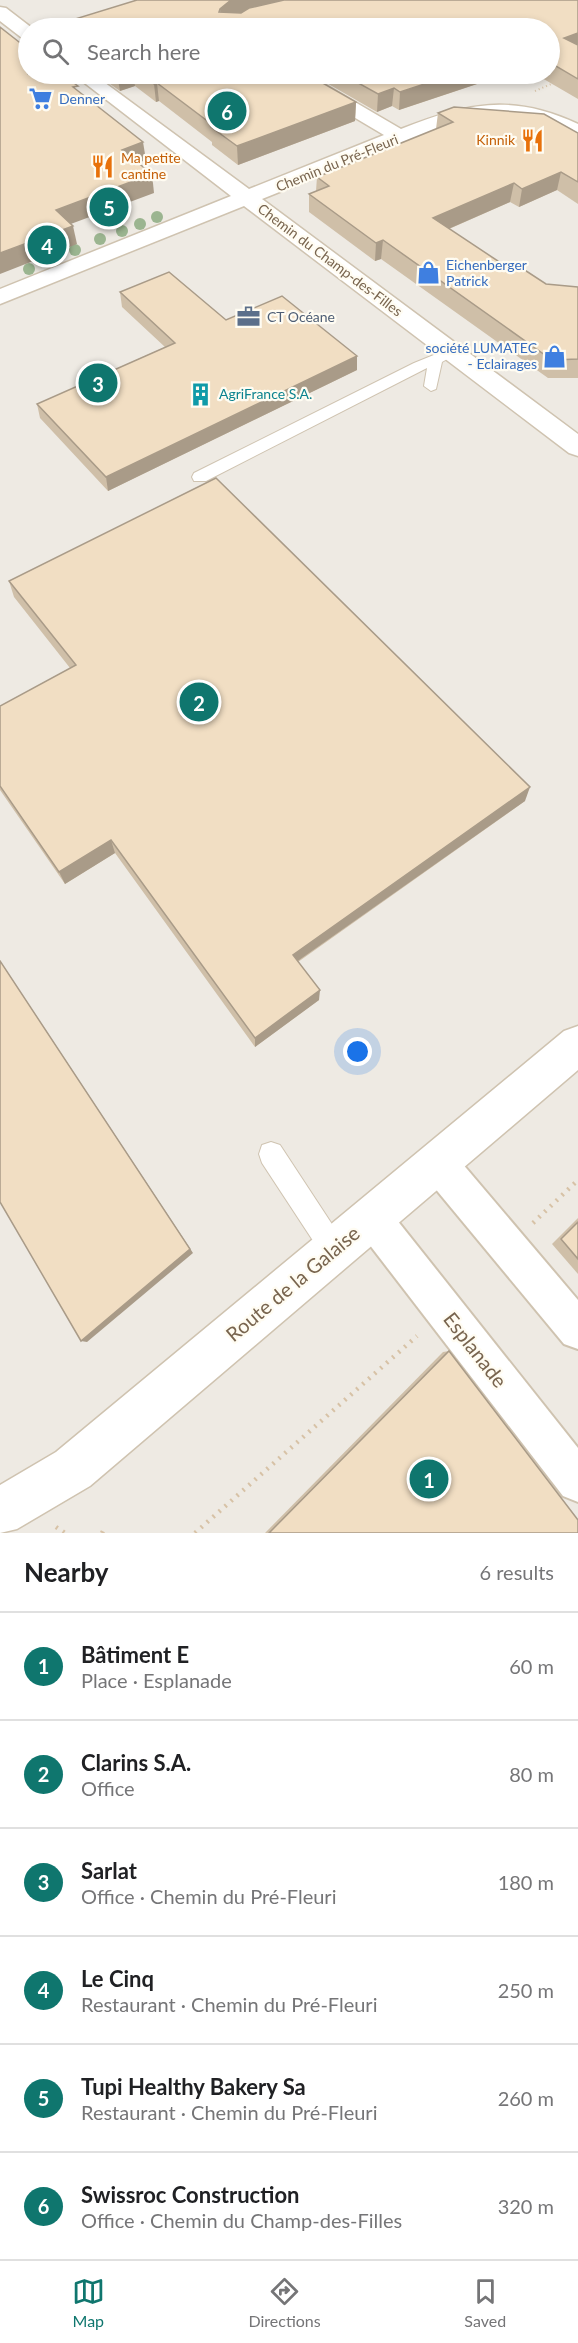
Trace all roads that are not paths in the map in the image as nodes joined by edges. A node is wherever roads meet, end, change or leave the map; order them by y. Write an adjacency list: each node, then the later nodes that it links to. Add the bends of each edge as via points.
1 (0, 12): 2 (street)
2 (18, 26)
3 (95, 84): 7 (street, Chemin du Champ-des-Filles)
4 (312, 84): 6 (street)
5 (578, 131): 6 (street, Chemin du Pré-Fleuri, via 548,117 486,110 460,114)
6 (402, 137): 7 (street, Chemin du Pré-Fleuri)
7 (248, 198): 8 (street, Chemin du Pré-Fleuri); 9 (street, Chemin du Champ-des-Filles)
8 (0, 297)
9 (443, 357): 10 (lane); 11 (street, Chemin du Champ-des-Filles); 13 (lane)
10 (431, 386)
11 (567, 425): 12 (street, Chemin du Champ-des-Filles)
12 (578, 447)
13 (200, 477)
14 (578, 1045): 16 (street, Route de la Galaise)
15 (272, 1154): 18 (lane)
16 (437, 1162): 17 (street, Route de la Galaise); 19 (street)
17 (372, 1218): 18 (street, Route de la Galaise); 20 (street, Esplanade)
18 (334, 1250): 21 (street, Route de la Galaise, via 73,1469)
19 (578, 1330)
20 (578, 1481)
21 (0, 1512)

